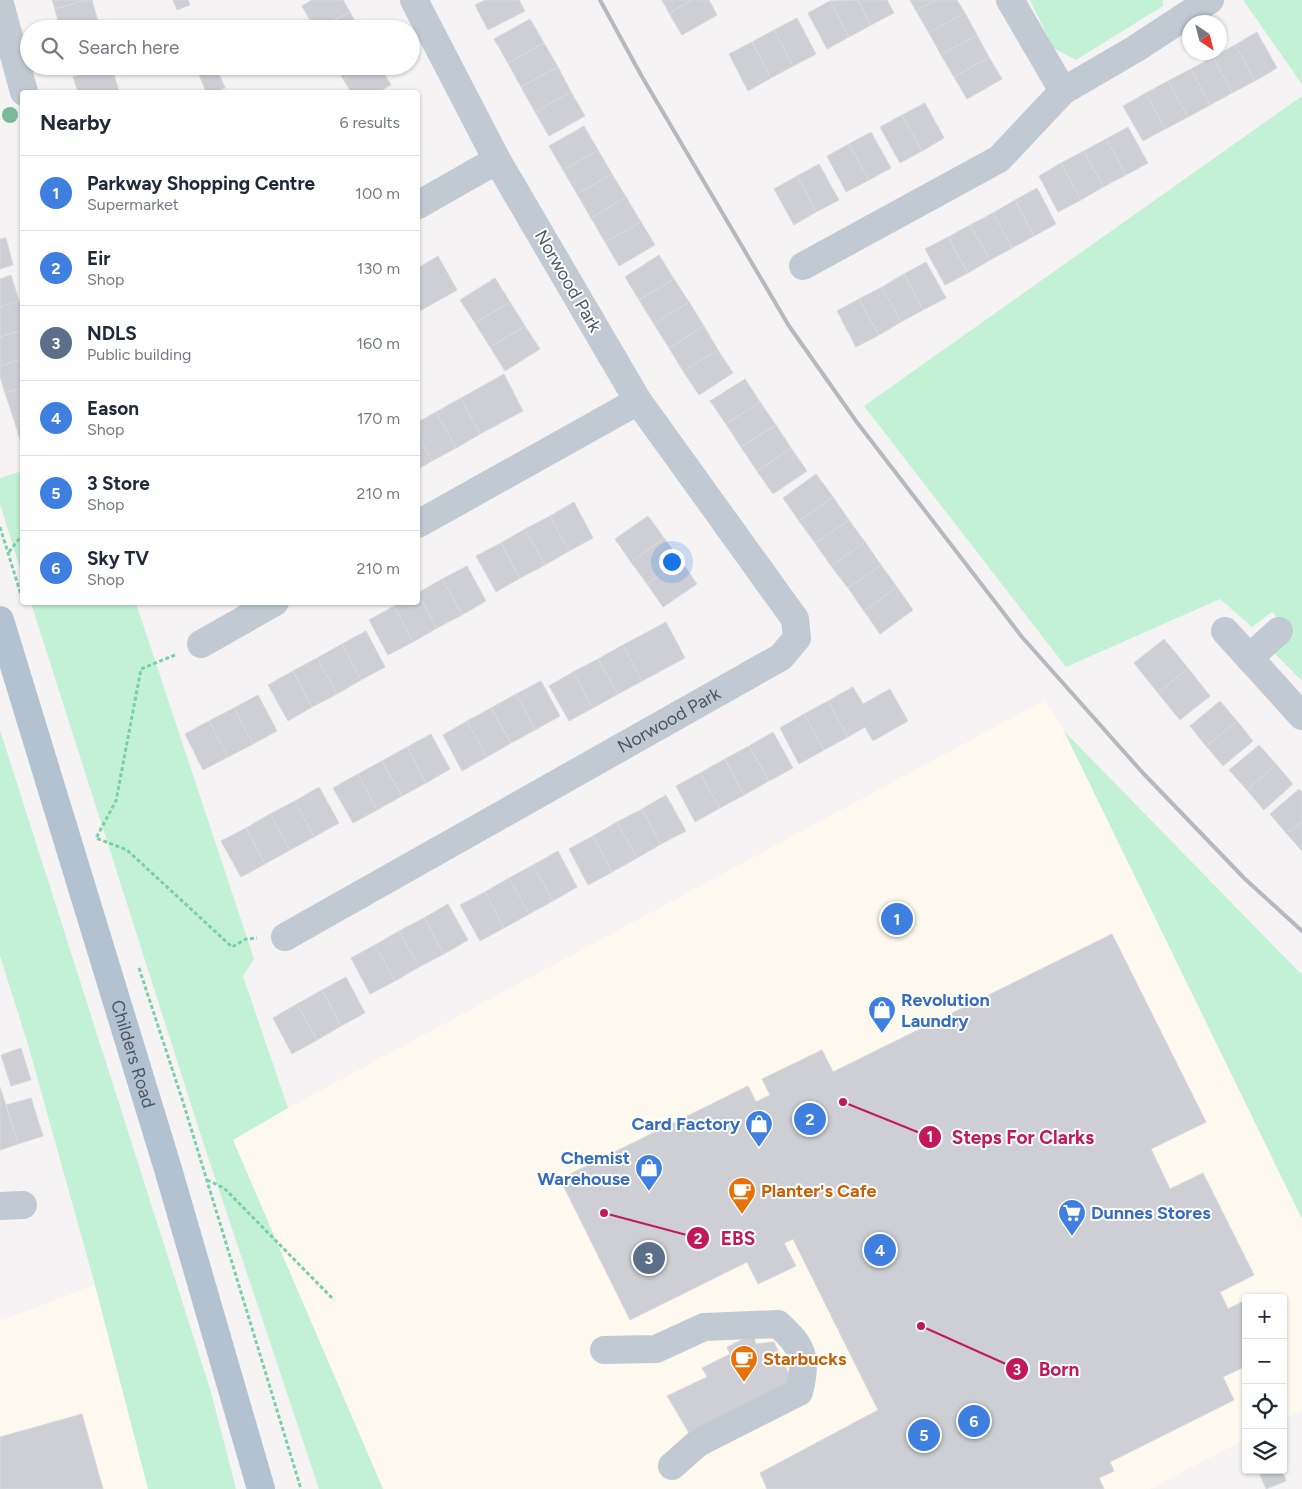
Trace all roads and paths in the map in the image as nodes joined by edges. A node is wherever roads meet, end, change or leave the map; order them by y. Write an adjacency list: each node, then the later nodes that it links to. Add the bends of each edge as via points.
1 (414, 0): 7 (street, Norwood Park)
2 (1010, 0): 6 (street)
3 (1206, 1): 6 (street)
4 (0, 4): 5 (street)
5 (23, 90)
6 (1063, 91): 9 (street, via 998,159)
7 (497, 160): 8 (street); 10 (street, Norwood Park)
8 (420, 204)
9 (803, 266)
10 (638, 402): 11 (street); 23 (street, Norwood Park, via 796,619 797,638 781,658)
11 (420, 523)
12 (0, 527): 14 (path)
13 (20, 537): 14 (path)
14 (8, 552): 15 (path)
15 (20, 591)
16 (270, 605): 20 (street)
17 (0, 620): 28 (main road, Childers Road)
18 (1225, 631): 21 (street)
19 (1279, 631): 21 (street)
20 (201, 644): 23 (path, via 141,670 116,801 96,838 127,850 232,947 246,939)
21 (1249, 658): 22 (street)
22 (1302, 716)
23 (285, 937)
24 (207, 1180): 25 (path, via 224,1188)
25 (334, 1300)
26 (604, 1350): 27 (street, via 656,1349 704,1327 747,1324 778,1324 797,1341 804,1365 799,1392 698,1444)
27 (672, 1466)
28 (261, 1489)

